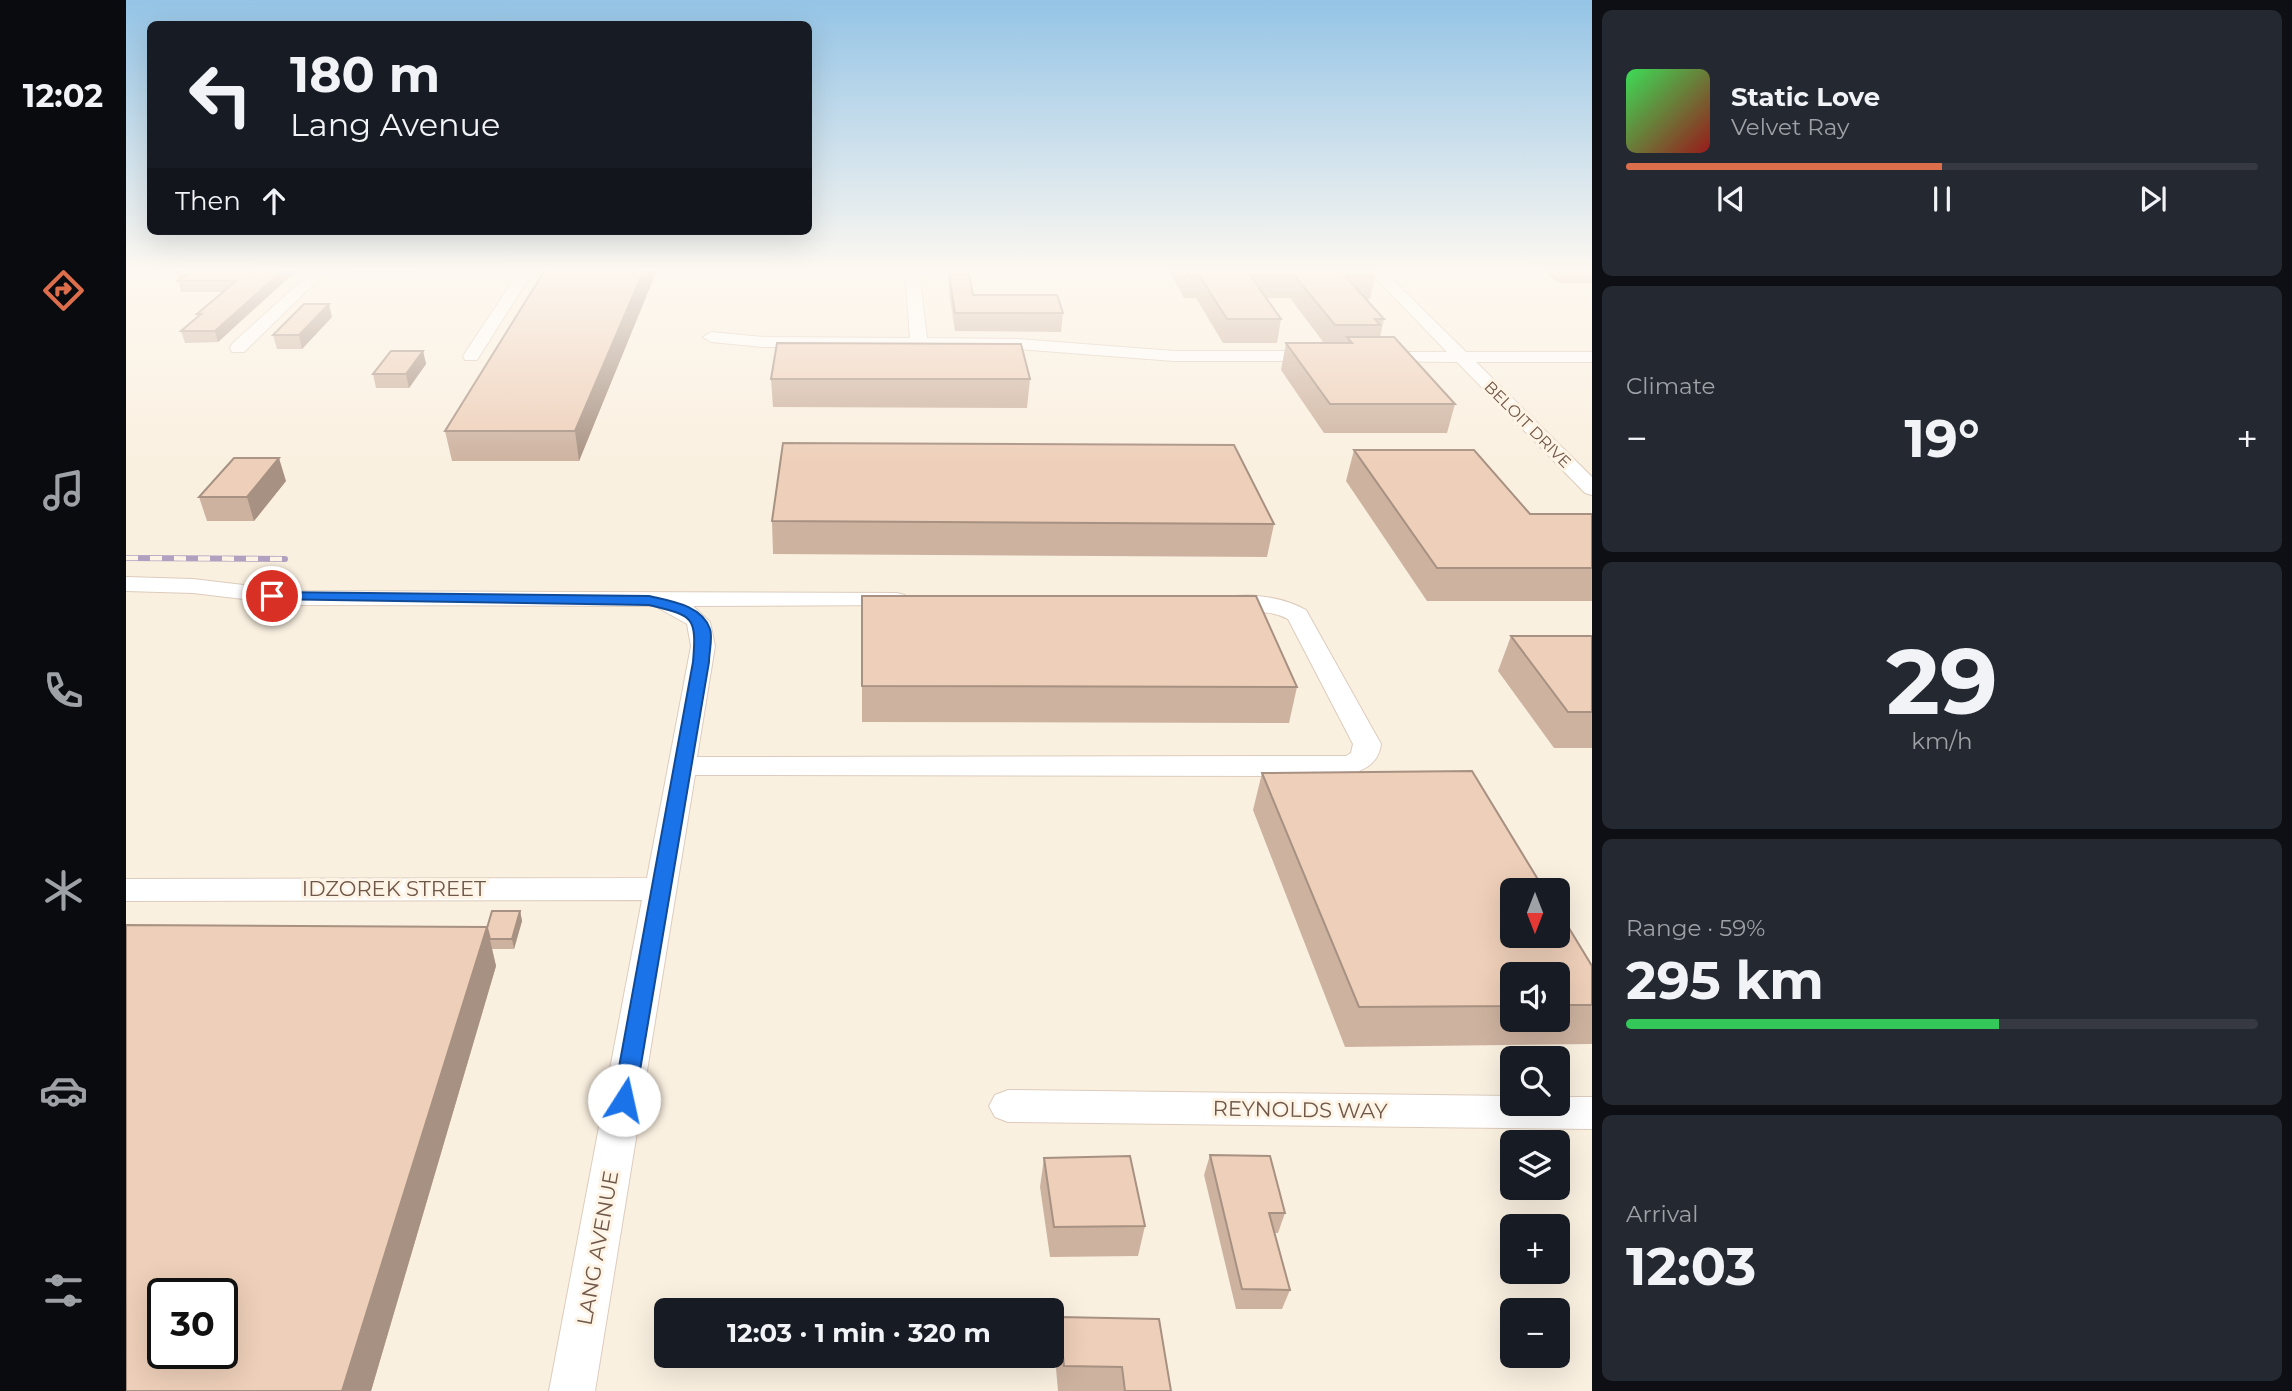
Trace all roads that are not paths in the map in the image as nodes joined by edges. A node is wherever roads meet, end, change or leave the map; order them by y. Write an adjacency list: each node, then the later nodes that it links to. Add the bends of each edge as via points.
1 (252, 335): 7 (street)
2 (485, 335): 8 (street)
3 (918, 335): 6 (street)
4 (1439, 335): 11 (street, BELOIT DRIVE)
5 (711, 337): 6 (street)
6 (919, 343): 9 (street, via 1025,344 1166,356)
7 (238, 348)
8 (471, 356)
9 (1339, 356)
10 (1366, 356): 11 (street)
11 (1461, 357): 12 (street); 13 (street, BELOIT DRIVE)
12 (1592, 357)
13 (1592, 489)
14 (126, 584): 15 (street, via 193,586 294,598)
15 (649, 600): 16 (street); 18 (street, LANG AVENUE, via 682,609 704,630)
16 (922, 600)
17 (1201, 604): 18 (street, via 1271,605 1298,615 1367,744 1363,760 1342,767)
18 (683, 766): 19 (street, LANG AVENUE)
19 (662, 889): 20 (street, IDZOREK STREET); 23 (street, LANG AVENUE)
20 (126, 890)
21 (1008, 1107): 22 (street, REYNOLDS WAY)
22 (1592, 1113)
23 (572, 1391)

